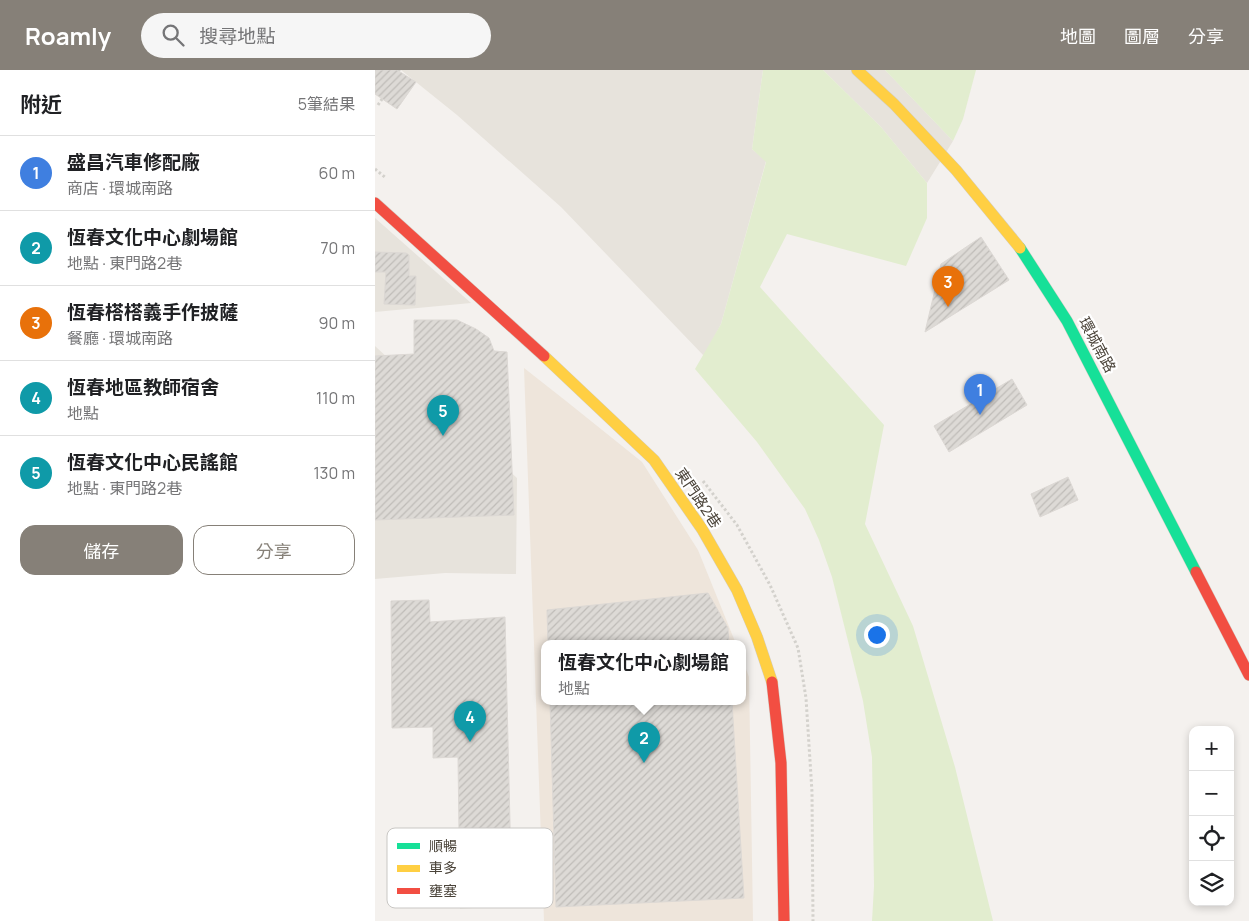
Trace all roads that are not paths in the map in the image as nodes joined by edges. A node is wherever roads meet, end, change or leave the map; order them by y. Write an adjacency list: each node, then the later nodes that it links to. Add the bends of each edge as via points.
1 (857, 70): 3 (street, 環城南路, via 956,170 1017,244 1067,321)
2 (375, 203): 4 (street, 東門路2巷, via 654,460 702,529 733,583 772,679 781,763)
3 (1249, 675)
4 (785, 921)

